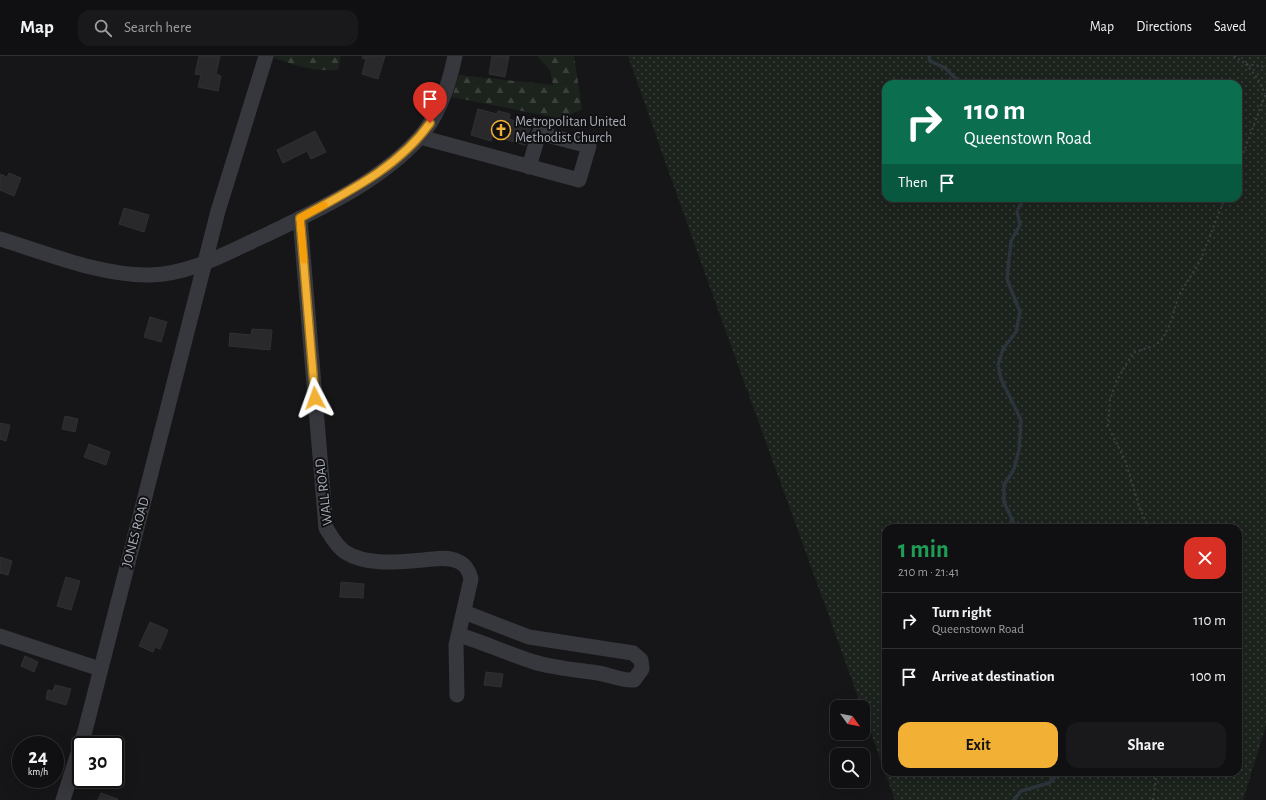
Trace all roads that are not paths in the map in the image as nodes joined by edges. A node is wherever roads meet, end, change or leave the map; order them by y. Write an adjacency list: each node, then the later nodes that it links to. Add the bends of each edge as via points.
1 (266, 56): 7 (street, JONES ROAD, via 228,176)
2 (455, 56): 3 (street, via 439,106)
3 (420, 137): 4 (street); 5 (street, via 409,149 376,174)
4 (529, 167)
5 (300, 218): 7 (street); 8 (street, WALL ROAD, via 326,528 345,552 366,560 403,562 448,559 464,565 470,571 471,579)
6 (0, 239): 7 (street, via 96,268 131,275 166,274)
7 (205, 264): 11 (street, JONES ROAD)
8 (464, 612): 9 (street, WALL ROAD); 9 (street, via 528,637 633,653 641,660 642,669 634,680 624,680 536,663)
9 (459, 635): 12 (street, WALL ROAD, via 456,645)
10 (0, 636): 11 (street)
11 (100, 669): 13 (street, JONES ROAD, via 85,730)
12 (457, 695)
13 (62, 800)

